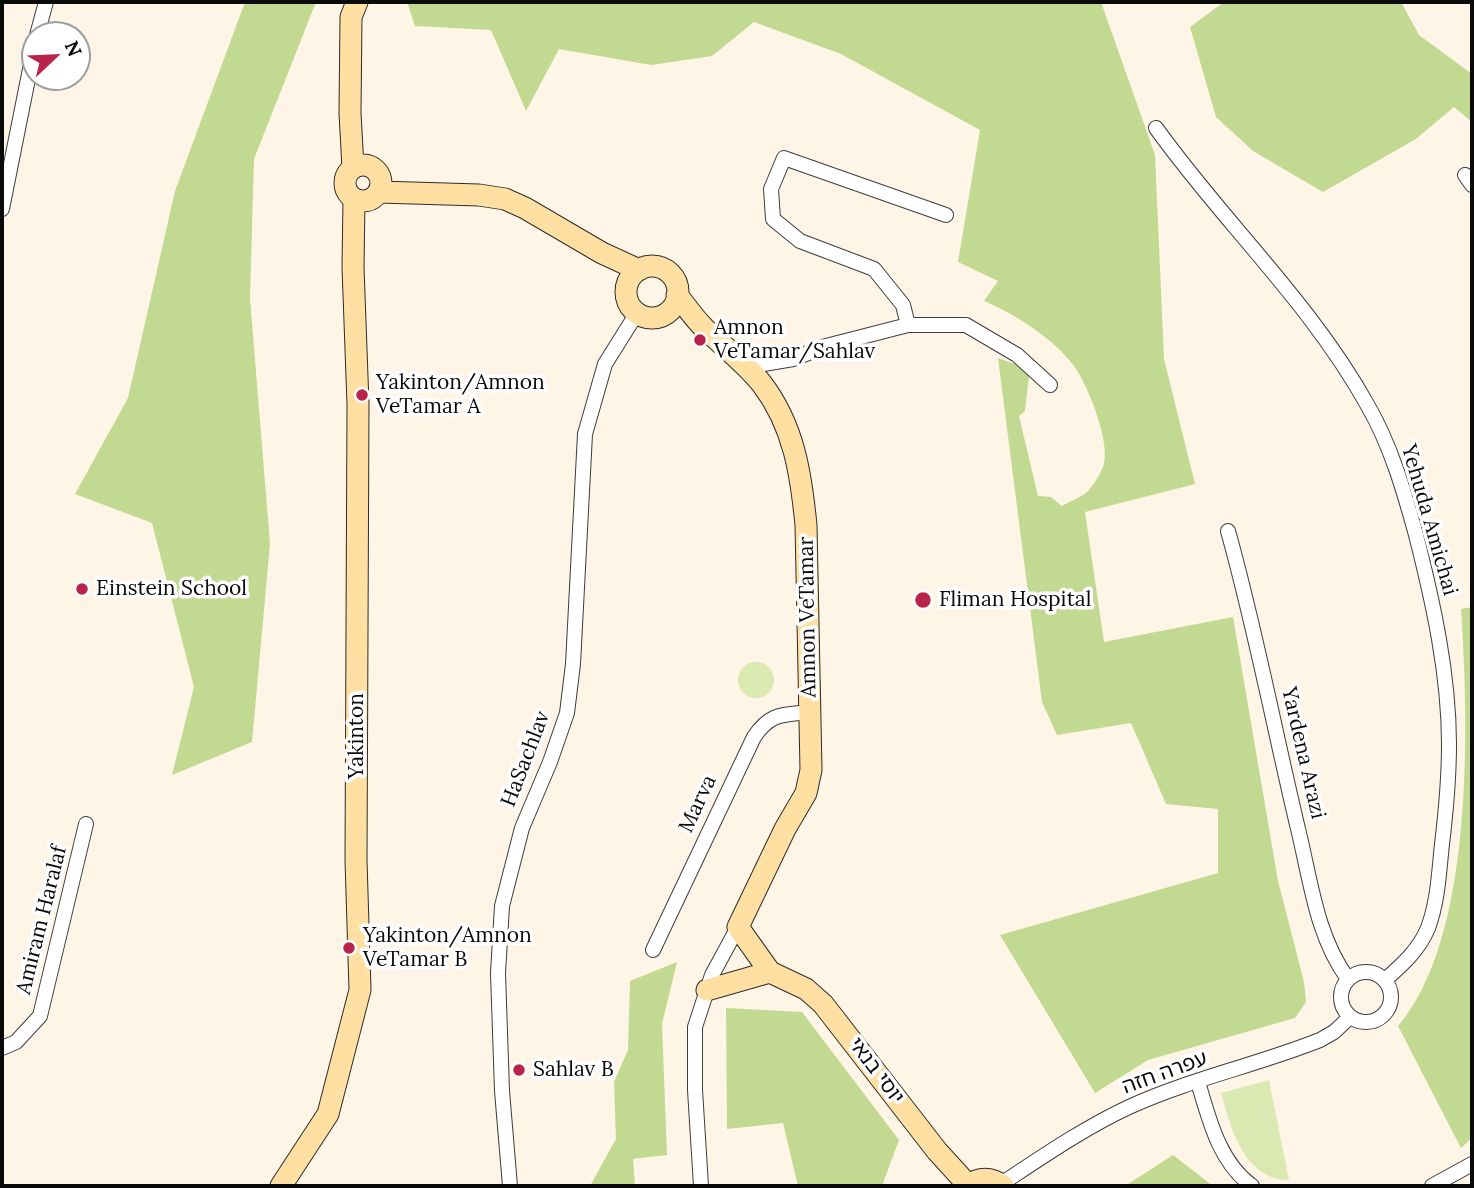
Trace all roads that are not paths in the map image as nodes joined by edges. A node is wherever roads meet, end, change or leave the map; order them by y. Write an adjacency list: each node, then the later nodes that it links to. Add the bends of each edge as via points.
1 (46, 2): 3 (street)
2 (357, 2): 6 (street, via 351,17 350,113)
3 (41, 21)
4 (26, 91): 7 (street)
5 (1156, 128): 22 (street, Yehuda Amichai, via 1291,291 1348,372 1387,445 1412,522 1430,590 1446,696 1447,803 1437,895 1427,929 1414,954)
6 (368, 184): 9 (street, via 505,199 602,253); 29 (street, Yakinton, via 353,267 358,404 356,872 360,989 328,1114)
7 (2, 209)
8 (946, 215): 12 (street, via 784,158 771,189 773,219 800,241 874,270 903,305)
9 (632, 278): 10 (street, via 646,267 662,268 674,279); 11 (street, via 627,299)
10 (673, 303): 11 (street, via 651,317); 13 (street, Amnon VeTamar)
11 (637, 313): 30 (street, HaSachlav, via 605,364 585,435 567,713 522,828 502,906 498,973)
12 (908, 325): 13 (street, via 793,359); 14 (street, via 966,325 1017,355)
13 (747, 367): 16 (street, Amnon VeTamar, via 788,428 803,486)
14 (1050, 385)
15 (1228, 531): 21 (street, Yardena Arazi, via 1323,933 1333,959)
16 (811, 712): 18 (street, Amnon VeTamar, via 811,769 806,793); 19 (street, Marva, via 778,716 764,723 754,737)
17 (86, 824): 25 (street, Amiram Haralaf, via 40,1016 16,1042)
18 (737, 927): 20 (street, יוסי בנאי); 23 (street)
19 (653, 950)
20 (770, 972): 23 (street); 32 (street, יוסי בנאי, via 806,989 824,1004)
21 (1348, 979): 22 (street, via 1371,972); 24 (street, via 1340,994)
22 (1385, 980): 24 (street, via 1390,1004 1381,1017 1366,1023)
23 (707, 990): 31 (street, via 695,1027)
24 (1350, 1017): 26 (street, עפרה חזה, via 1320,1040)
25 (2, 1048)
26 (1198, 1082): 28 (street, עפרה חזה, via 1128,1108); 33 (street, via 1215,1137 1228,1161)
27 (1472, 1164): 34 (street)
28 (1002, 1185): 32 (street, via 988,1178)
29 (281, 1186)
30 (510, 1186)
31 (701, 1186)
32 (967, 1186)
33 (1252, 1186)
34 (1432, 1186)

